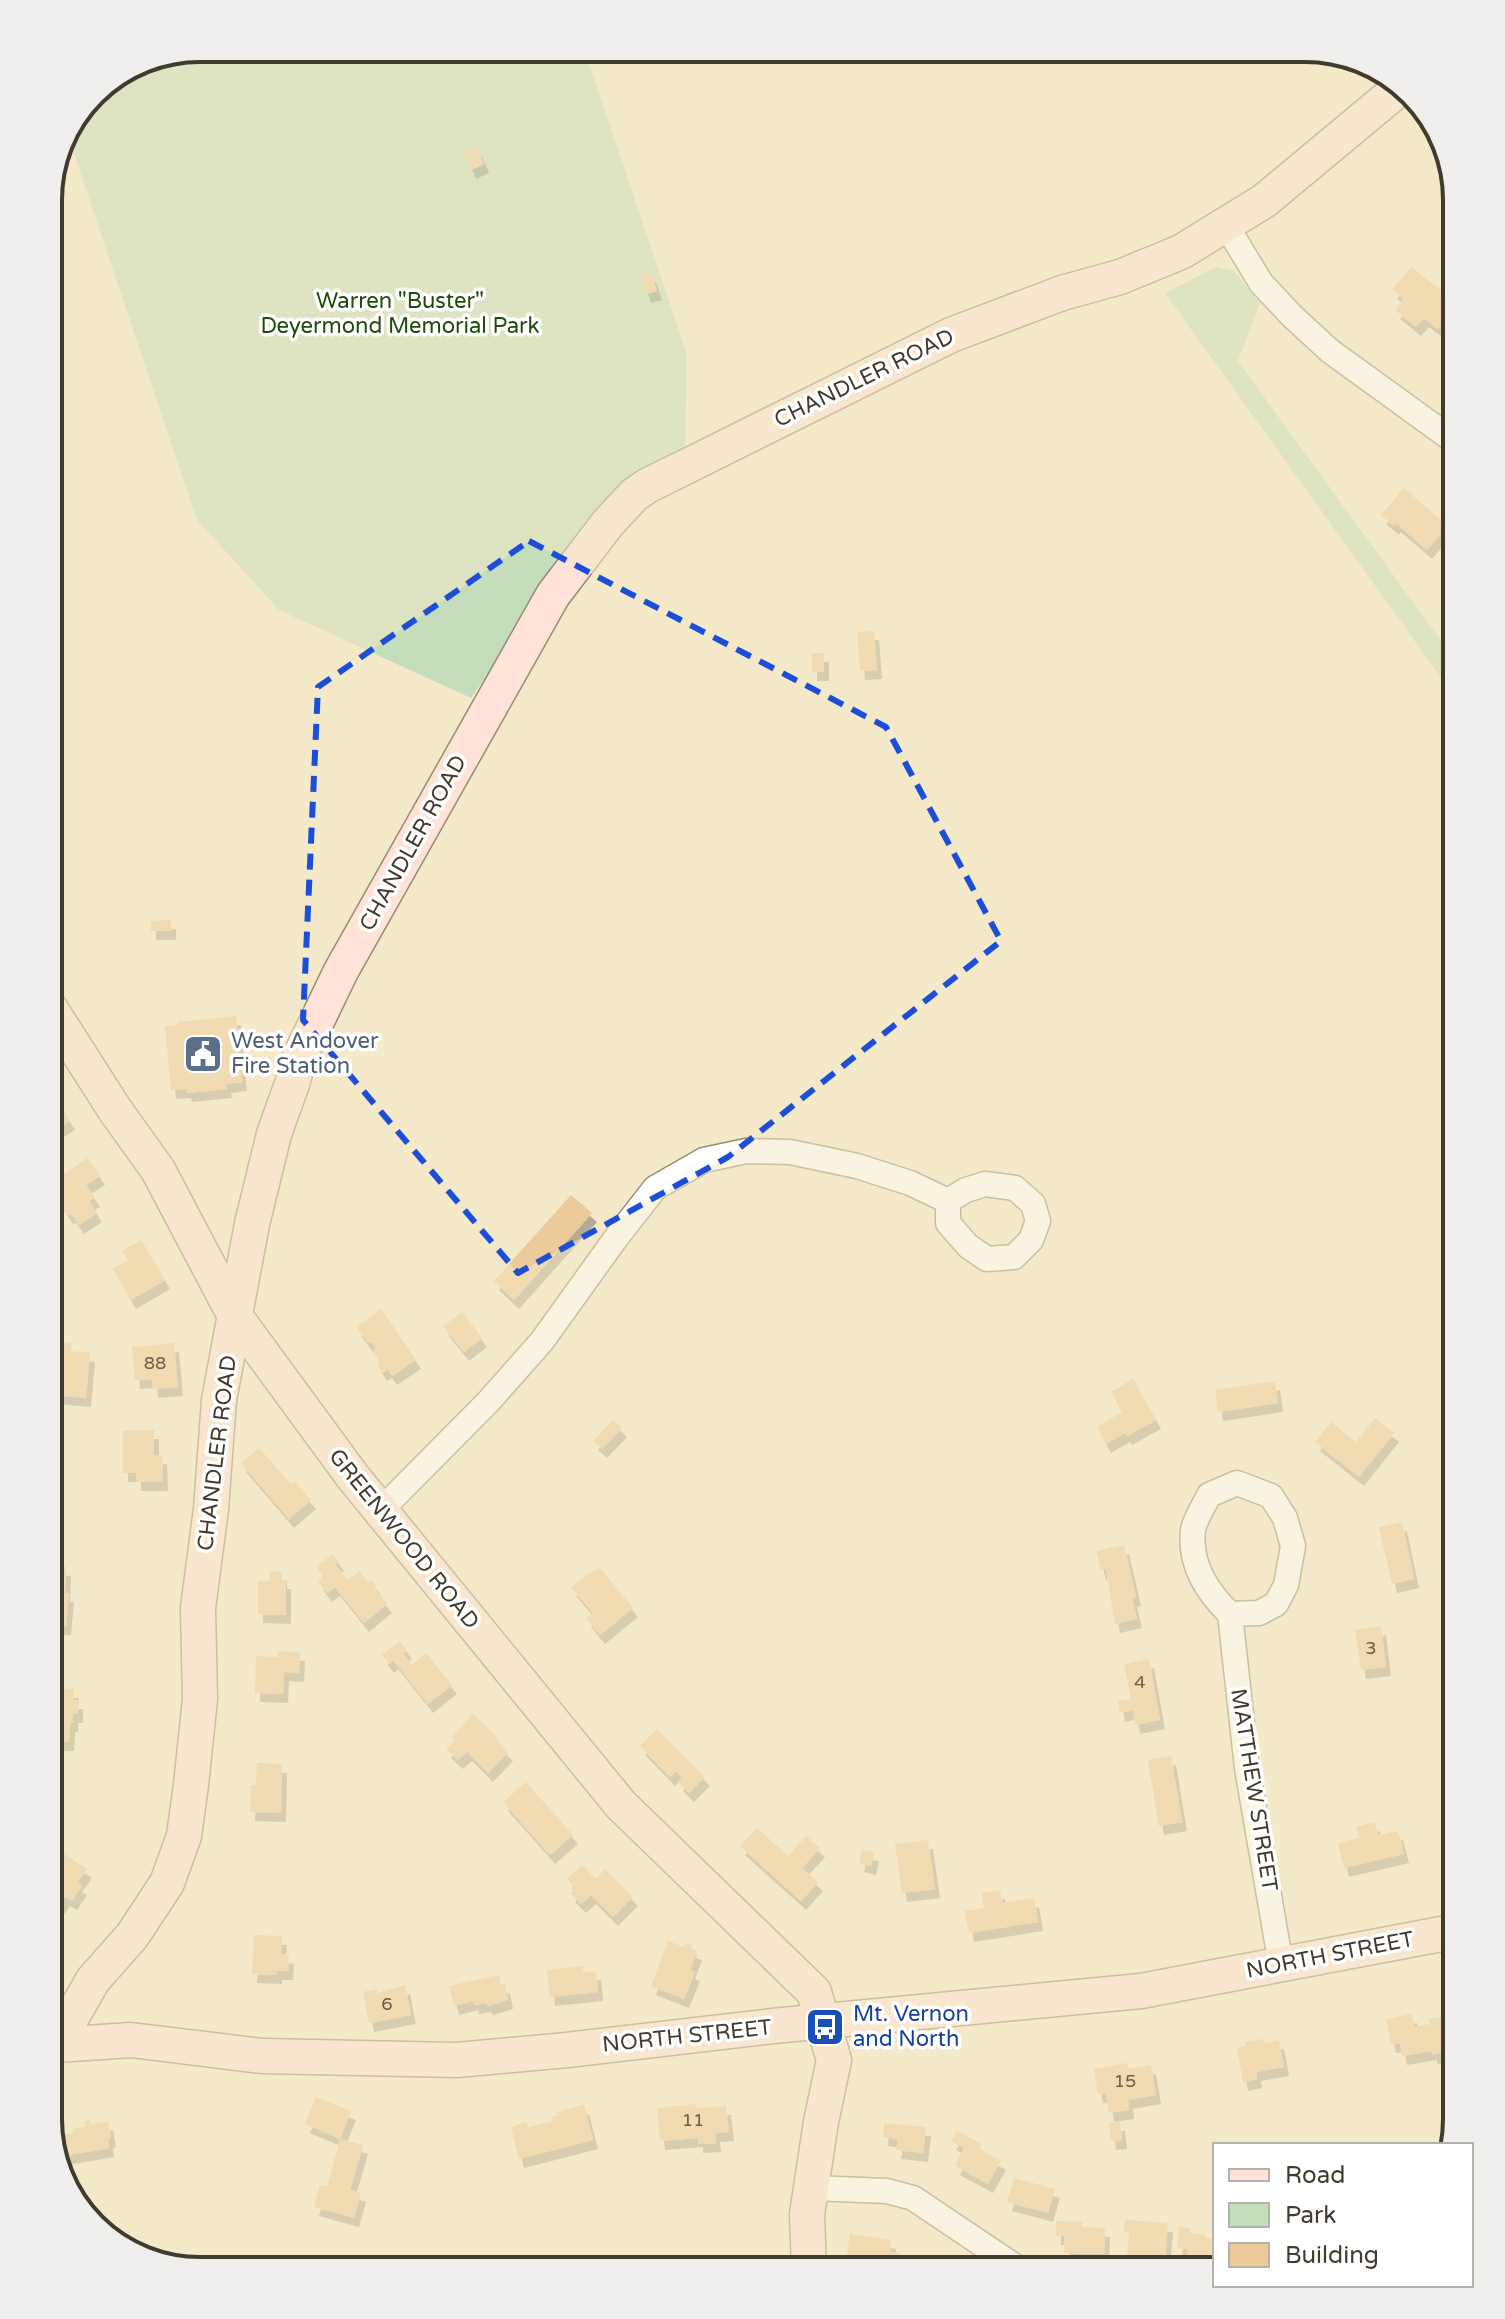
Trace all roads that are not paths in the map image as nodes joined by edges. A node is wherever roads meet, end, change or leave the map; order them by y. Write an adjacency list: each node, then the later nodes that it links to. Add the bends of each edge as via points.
1 (1393, 94): 2 (street, CHANDLER ROAD, via 1264,201)
2 (1226, 225): 3 (street, via 1261,283 1292,316 1330,351); 6 (street, CHANDLER ROAD, via 1181,252 1120,277 1062,293 937,342 647,486 608,523 553,595 341,971 300,1056 274,1134)
3 (1443, 433)
4 (62, 1027): 6 (street, GREENWOOD ROAD, via 158,1170)
5 (948, 1201): 7 (street, via 857,1166 790,1152 746,1151 704,1160 655,1188 542,1341)
6 (235, 1316): 7 (street, GREENWOOD ROAD); 12 (street, CHANDLER ROAD, via 219,1400 198,1608 200,1699 184,1836 167,1883 132,1936 93,1980)
7 (380, 1511): 11 (street, GREENWOOD ROAD, via 621,1805 814,1992)
8 (1230, 1614): 8 (street, via 1259,1613 1276,1604 1286,1585 1293,1546 1271,1496 1237,1483 1209,1495 1193,1527 1200,1576); 10 (street, MATTHEW STREET, via 1247,1768)
9 (1443, 1934): 10 (street, NORTH STREET)
10 (1281, 1965): 11 (street, NORTH STREET, via 1141,1991)
11 (823, 2022): 13 (street, NORTH STREET, via 457,2060 262,2056 131,2040); 14 (street, GREENWOOD ROAD, via 834,2060)
12 (62, 2031)
13 (62, 2046)
14 (812, 2188): 15 (street, GREENWOOD ROAD); 16 (street, via 887,2191 913,2198)
15 (809, 2257)
16 (1001, 2257)

